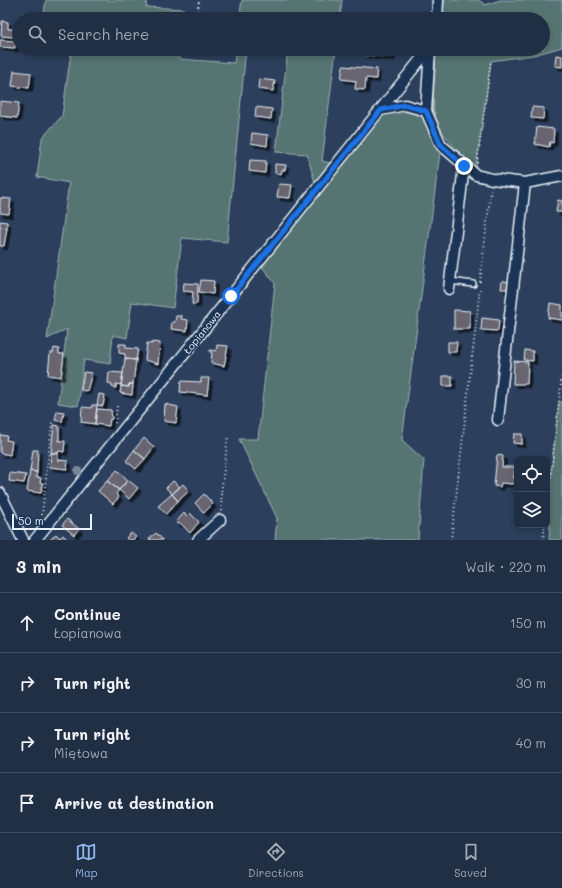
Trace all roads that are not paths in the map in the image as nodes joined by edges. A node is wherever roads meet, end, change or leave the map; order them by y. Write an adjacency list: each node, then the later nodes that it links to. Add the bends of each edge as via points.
1 (438, 0): 2 (street)
2 (437, 12)
3 (423, 56): 5 (street, Łopianowa)
4 (429, 56): 6 (street)
5 (381, 110): 6 (street, via 405,105); 15 (street, Łopianowa)
6 (426, 111): 7 (street, via 441,145)
7 (464, 166): 9 (street, via 476,175); 11 (street)
8 (562, 176): 9 (street)
9 (525, 183): 12 (street)
10 (473, 284): 11 (lane)
11 (449, 285)
12 (498, 420)
13 (0, 493): 16 (street)
14 (220, 520): 17 (street)
15 (38, 537)
16 (23, 540)
17 (198, 540)

